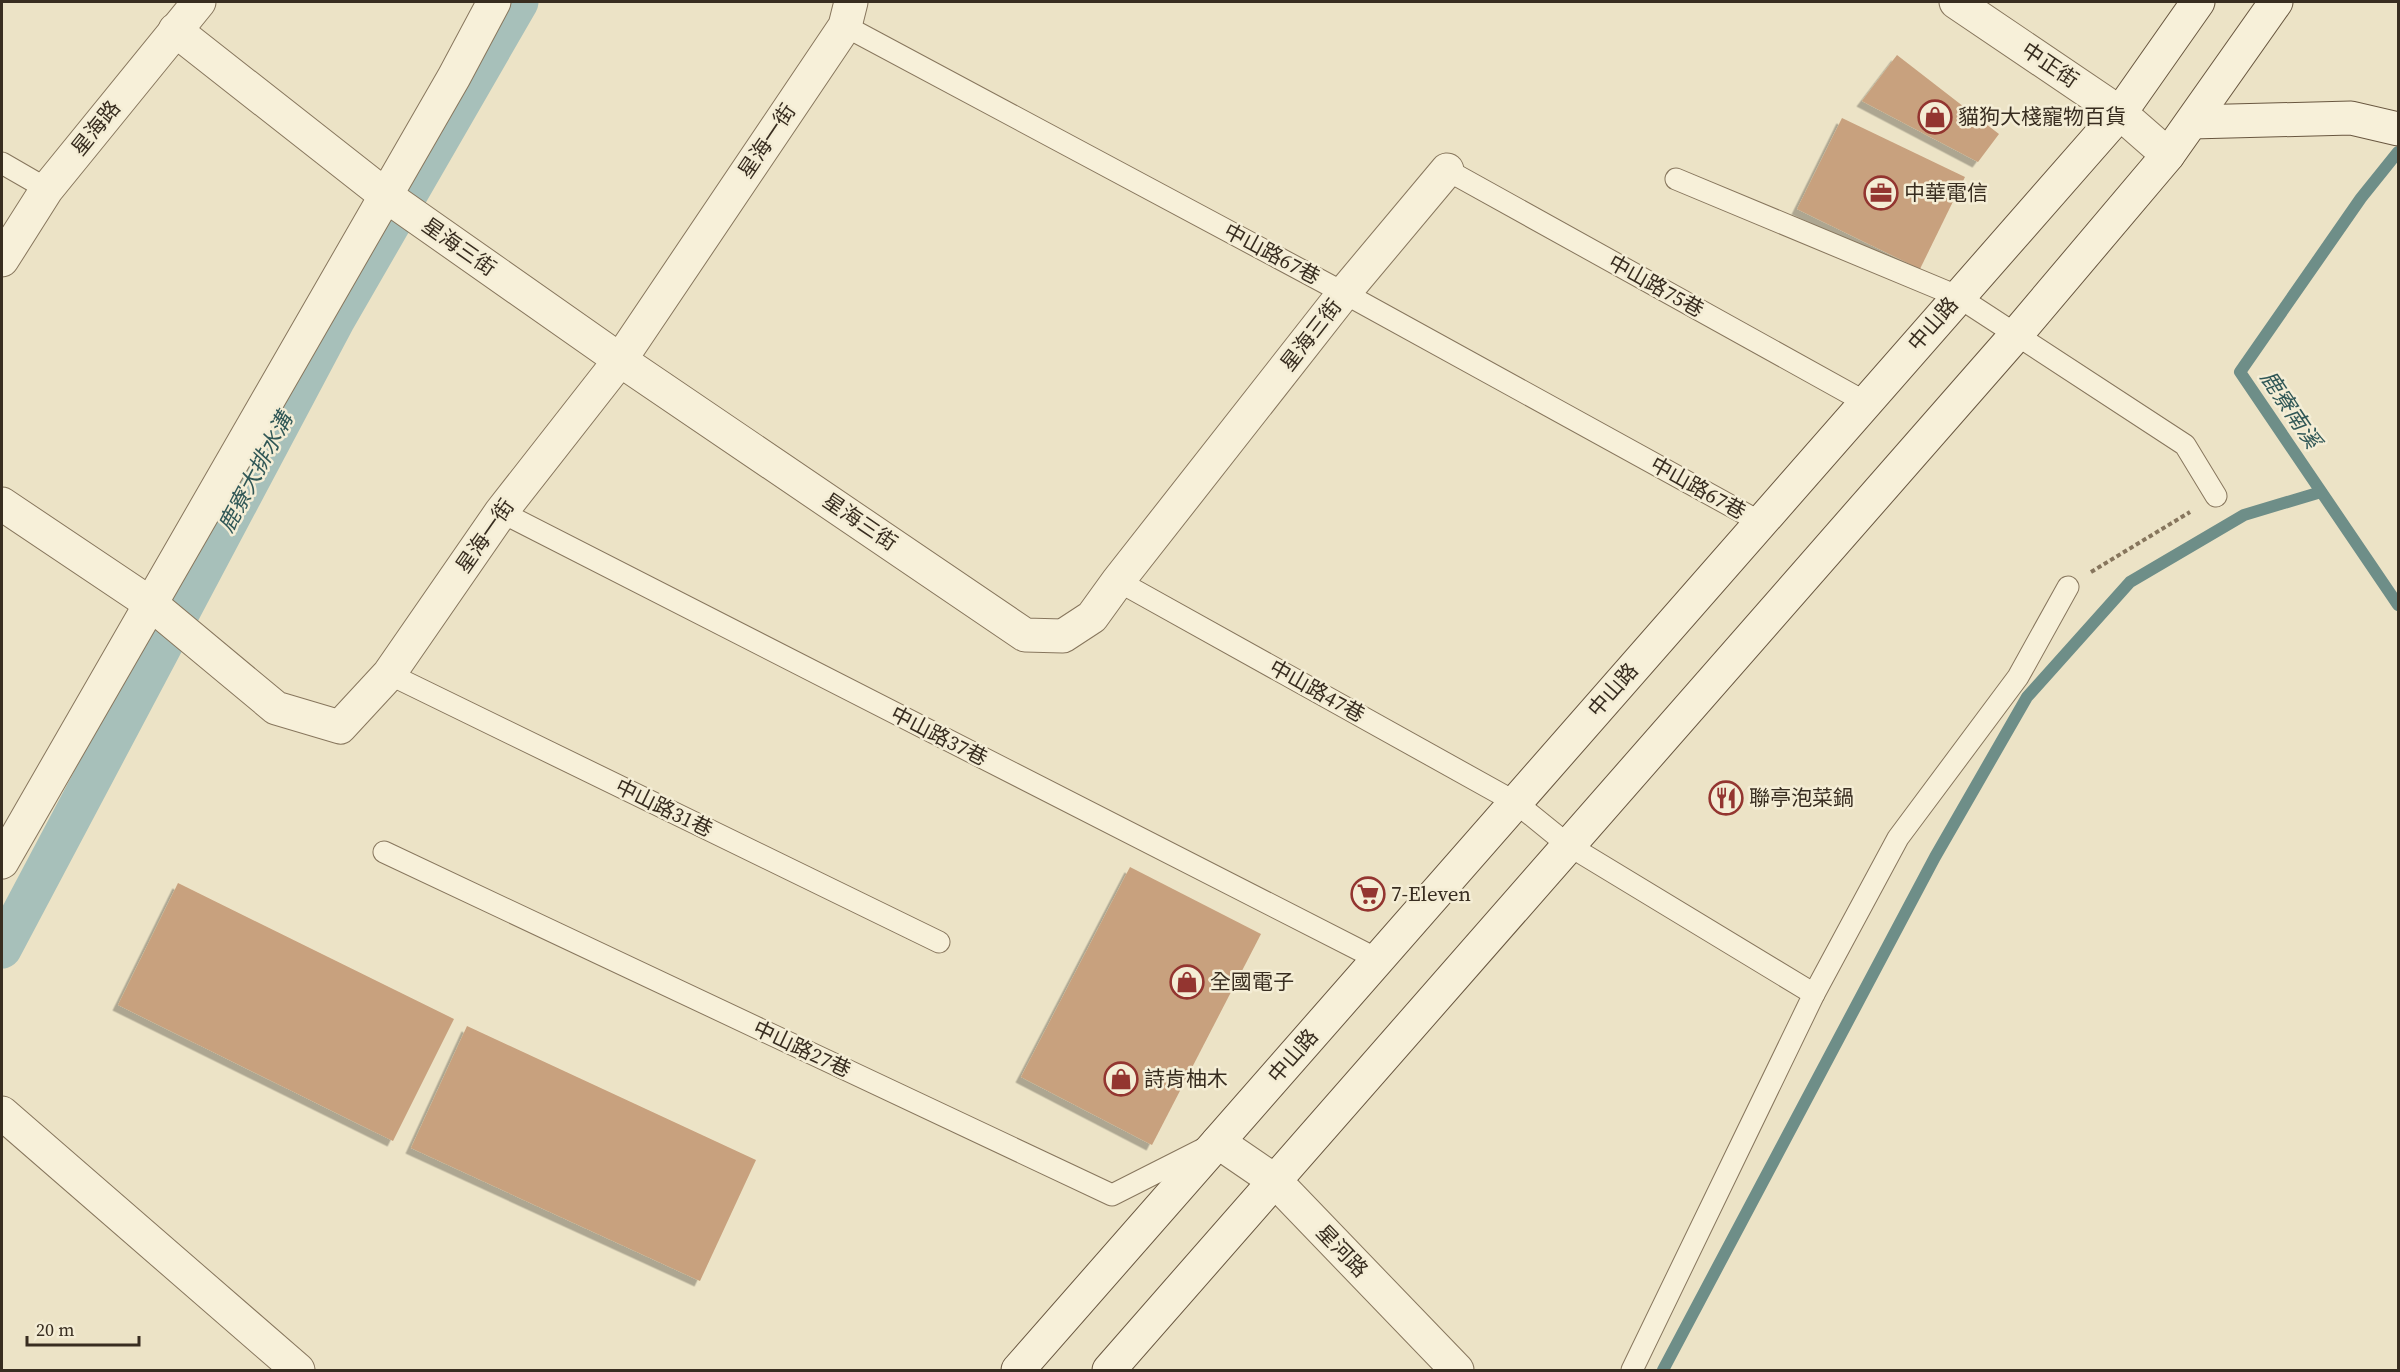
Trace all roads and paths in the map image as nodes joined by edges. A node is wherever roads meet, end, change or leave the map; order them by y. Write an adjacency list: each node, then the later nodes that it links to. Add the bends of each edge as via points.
1 (199, 2): 7 (street, 星海路)
2 (494, 2): 16 (street)
3 (1956, 2): 8 (street, 中正街)
4 (2198, 2): 8 (street, 中山路)
5 (2276, 2): 9 (street)
6 (848, 14): 18 (lane, 中山路67巷); 21 (street, 星海一街)
7 (175, 30): 15 (street, 星海路); 16 (street, 星海三街)
8 (2120, 113): 11 (street, 中正街); 19 (street, 中山路)
9 (2192, 122): 10 (street, via 2351,118); 11 (street)
10 (2398, 129)
11 (2168, 155): 20 (street)
12 (2, 163): 15 (lane)
13 (1447, 170): 18 (street, 星海三街); 22 (lane, 中山路75巷)
14 (1676, 179): 19 (lane)
15 (47, 189): 17 (street, 星海路)
16 (385, 195): 21 (street, 星海三街); 29 (street)
17 (2, 260)
18 (1344, 293): 26 (lane, 中山路67巷); 27 (street, 星海三街)
19 (1957, 296): 20 (lane); 22 (street, 中山路)
20 (2015, 336): 23 (lane, via 2185,445); 32 (street)
21 (620, 360): 25 (street, 星海一街); 27 (street, 星海三街, via 1025,635 1063,636 1092,617)
22 (1864, 402): 26 (street, 中山路)
23 (2216, 496): 28 (path)
24 (2, 504): 29 (street, 星海一街)
25 (501, 512): 30 (street, 星海一街); 36 (lane, 中山路37巷)
26 (1760, 522): 31 (street, 中山路)
27 (1118, 581): 31 (lane, 中山路47巷)
28 (2068, 587): 37 (lane, via 2018,677 1898,838)
29 (151, 604): 30 (street, 星海一街, via 276,708 308,718 340,727); 34 (street)
30 (389, 674): 35 (lane, 中山路31巷)
31 (1515, 802): 32 (lane, 中山路47巷); 36 (street, 中山路)
32 (1568, 845): 37 (lane, 中山路47巷); 40 (street)
33 (384, 852): 39 (lane, 中山路27巷, via 1112,1195)
34 (2, 862)
35 (939, 942)
36 (1377, 960): 39 (street, 中山路)
37 (1814, 994): 45 (lane)
38 (2, 1113): 41 (street)
39 (1218, 1142): 40 (street, 星河路); 42 (street, 中山路)
40 (1275, 1181): 43 (street); 44 (street, 星河路)
41 (298, 1371)
42 (1018, 1371)
43 (1109, 1371)
44 (1457, 1371)
45 (1632, 1371)

